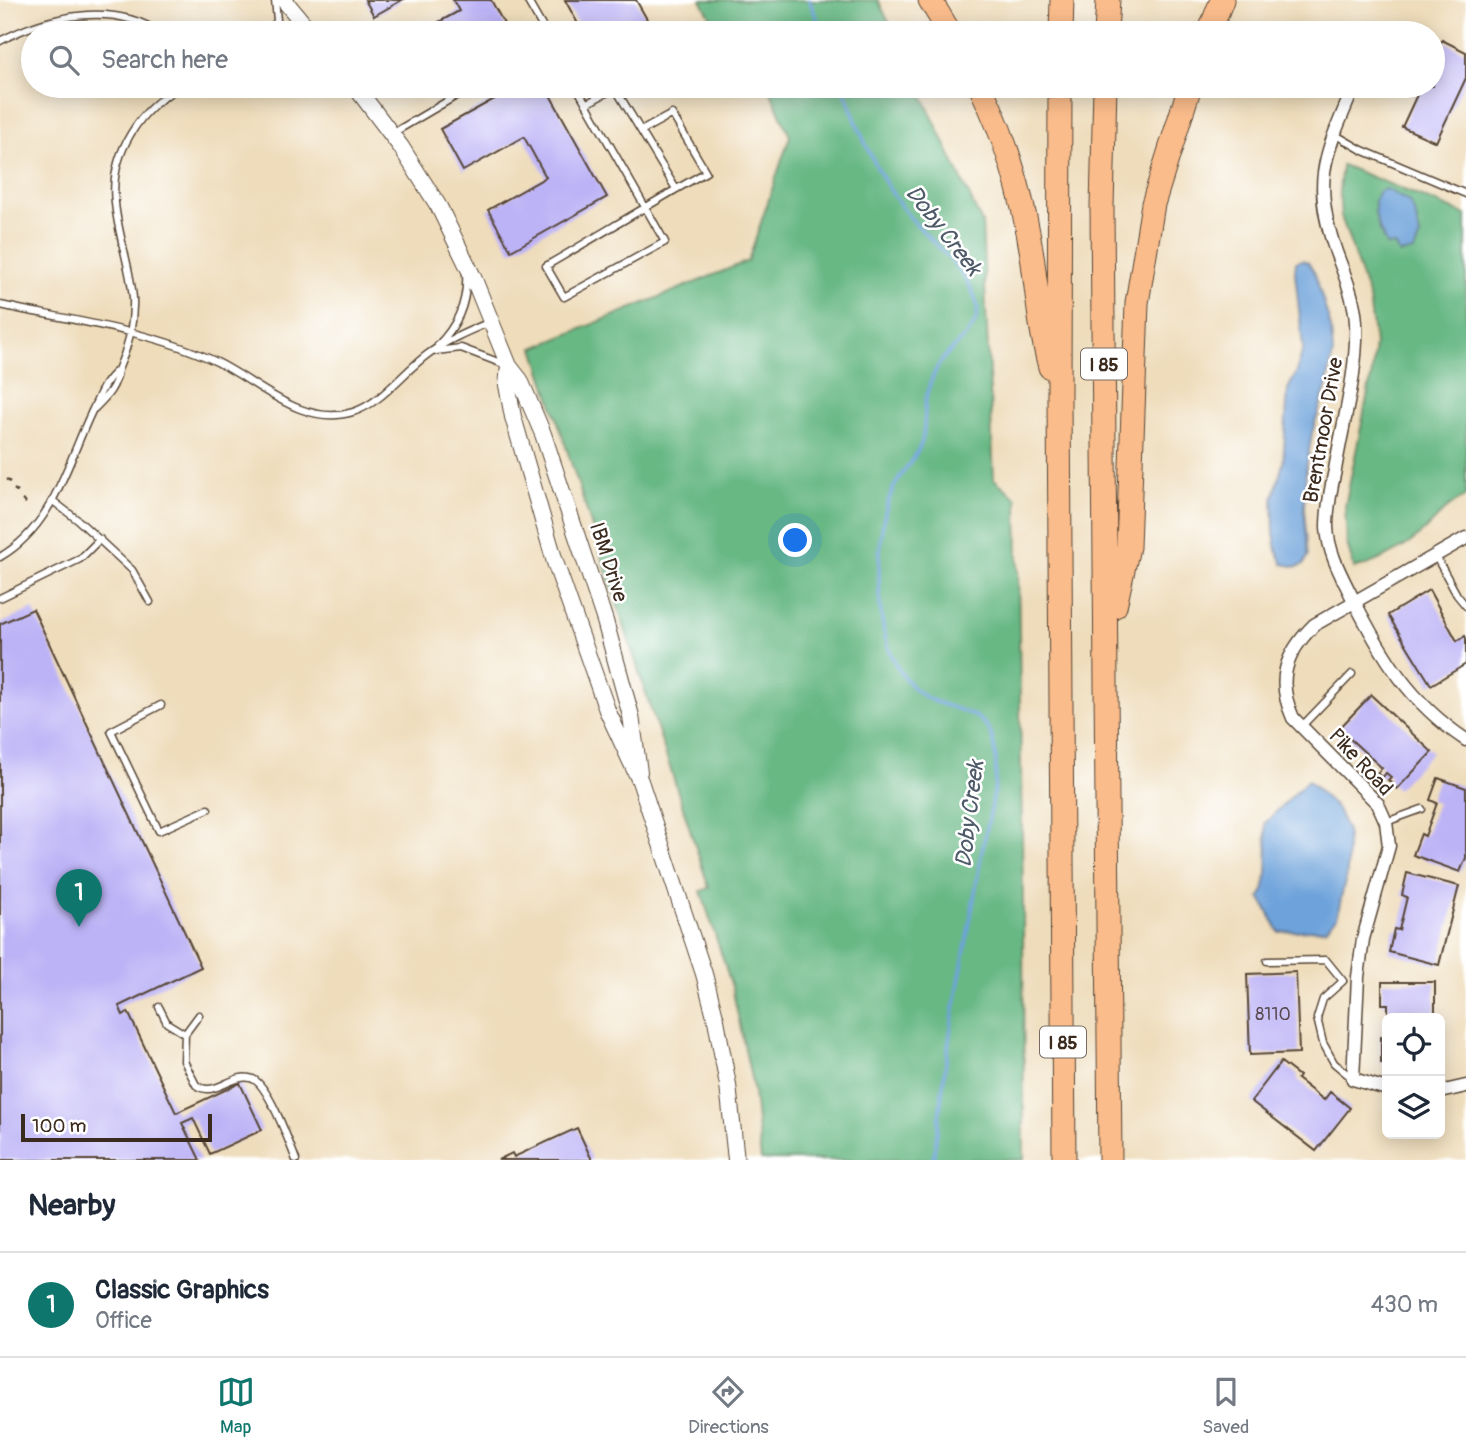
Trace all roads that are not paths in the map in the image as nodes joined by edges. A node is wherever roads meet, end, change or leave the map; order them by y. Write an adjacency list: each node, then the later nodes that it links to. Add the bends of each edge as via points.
1 (275, 0): 11 (lane)
2 (284, 0): 8 (street)
3 (527, 0): 12 (lane)
4 (930, 0): 13 (highway)
5 (1062, 0): 14 (highway)
6 (1108, 0): 15 (highway)
7 (1222, 0): 16 (highway)
8 (300, 20)
9 (53, 21): 10 (lane, via 94,15)
10 (132, 21)
11 (277, 21)
12 (539, 21)
13 (943, 21)
14 (1061, 21)
15 (1107, 21)
16 (1214, 21)
17 (21, 31): 18 (lane)
18 (0, 41)
19 (162, 98): 40 (lane, via 128,138 117,168 114,200 133,297)
20 (364, 98): 32 (street, IBM Drive)
21 (452, 98): 32 (lane)
22 (583, 98): 30 (lane)
23 (597, 98): 30 (lane)
24 (621, 98): 31 (lane)
25 (986, 98): 43 (highway, via 1023,211 1044,345)
26 (1060, 98): 43 (highway, I 85)
27 (1105, 98): 53 (highway, I 85)
28 (1185, 98): 53 (highway, via 1153,204 1137,303 1128,547)
29 (1349, 98): 33 (street, Brentmoor Drive)
30 (586, 104): 36 (lane)
31 (641, 131): 34 (lane); 34 (lane, via 671,114 706,172)
32 (391, 134): 37 (street, IBM Drive, via 439,206)
33 (1334, 134): 35 (lane); 50 (street, Brentmoor Drive, via 1322,191 1325,222 1356,318 1356,352 1327,529 1335,562)
34 (676, 189): 36 (lane)
35 (1466, 194)
36 (645, 208): 36 (lane, via 546,266 564,297 665,242)
37 (464, 257): 39 (street, IBM Drive); 41 (lane, via 466,292 460,316)
38 (0, 305): 40 (lane)
39 (492, 321): 41 (lane); 42 (street, IBM Drive)
40 (130, 333): 41 (lane, via 195,352 304,411 333,416 374,402); 44 (lane, via 117,378 109,395 94,408)
41 (428, 354): 42 (lane, via 461,348)
42 (509, 366): 58 (street, IBM Drive, via 543,433 591,573 631,716); 58 (street, IBM Drive, via 513,417 555,562 607,710)
43 (1059, 399): 74 (highway, I 85)
44 (53, 501): 46 (lane); 48 (lane, via 24,539)
45 (1466, 538): 47 (street, Pike Road)
46 (100, 539): 49 (lane, via 80,559); 51 (lane, via 136,575)
47 (1435, 555): 50 (street, Pike Road); 52 (lane)
48 (0, 557)
49 (0, 598)
50 (1354, 601): 56 (street, Pike Road, via 1314,625 1296,643 1284,682 1286,702); 57 (street, Brentmoor Drive, via 1393,671 1420,702)
51 (150, 602)
52 (1466, 606)
53 (1106, 643): 75 (highway, I 85)
54 (1352, 674): 56 (lane)
55 (160, 705): 59 (lane, via 111,731 159,831)
56 (1301, 727): 61 (street, Pike Road, via 1378,804)
57 (1466, 740)
58 (640, 781): 73 (street, IBM Drive, via 716,1020)
59 (208, 809)
60 (1422, 809): 61 (lane)
61 (1386, 822): 63 (street, Pike Road, via 1388,846 1363,939)
62 (1267, 961): 64 (lane, via 1326,960)
63 (1358, 977): 64 (street); 68 (street, Pike Road)
64 (1343, 981): 68 (lane, via 1324,999 1317,1018 1334,1063)
65 (159, 1007): 67 (lane, via 167,1023)
66 (199, 1015): 67 (lane)
67 (185, 1034): 72 (lane, via 184,1061 196,1085 208,1090 243,1078 256,1081)
68 (1353, 1079): 70 (street)
69 (1466, 1086): 71 (street)
70 (1382, 1088)
71 (1445, 1091)
72 (296, 1160)
73 (736, 1160)
74 (1064, 1160)
75 (1110, 1160)

